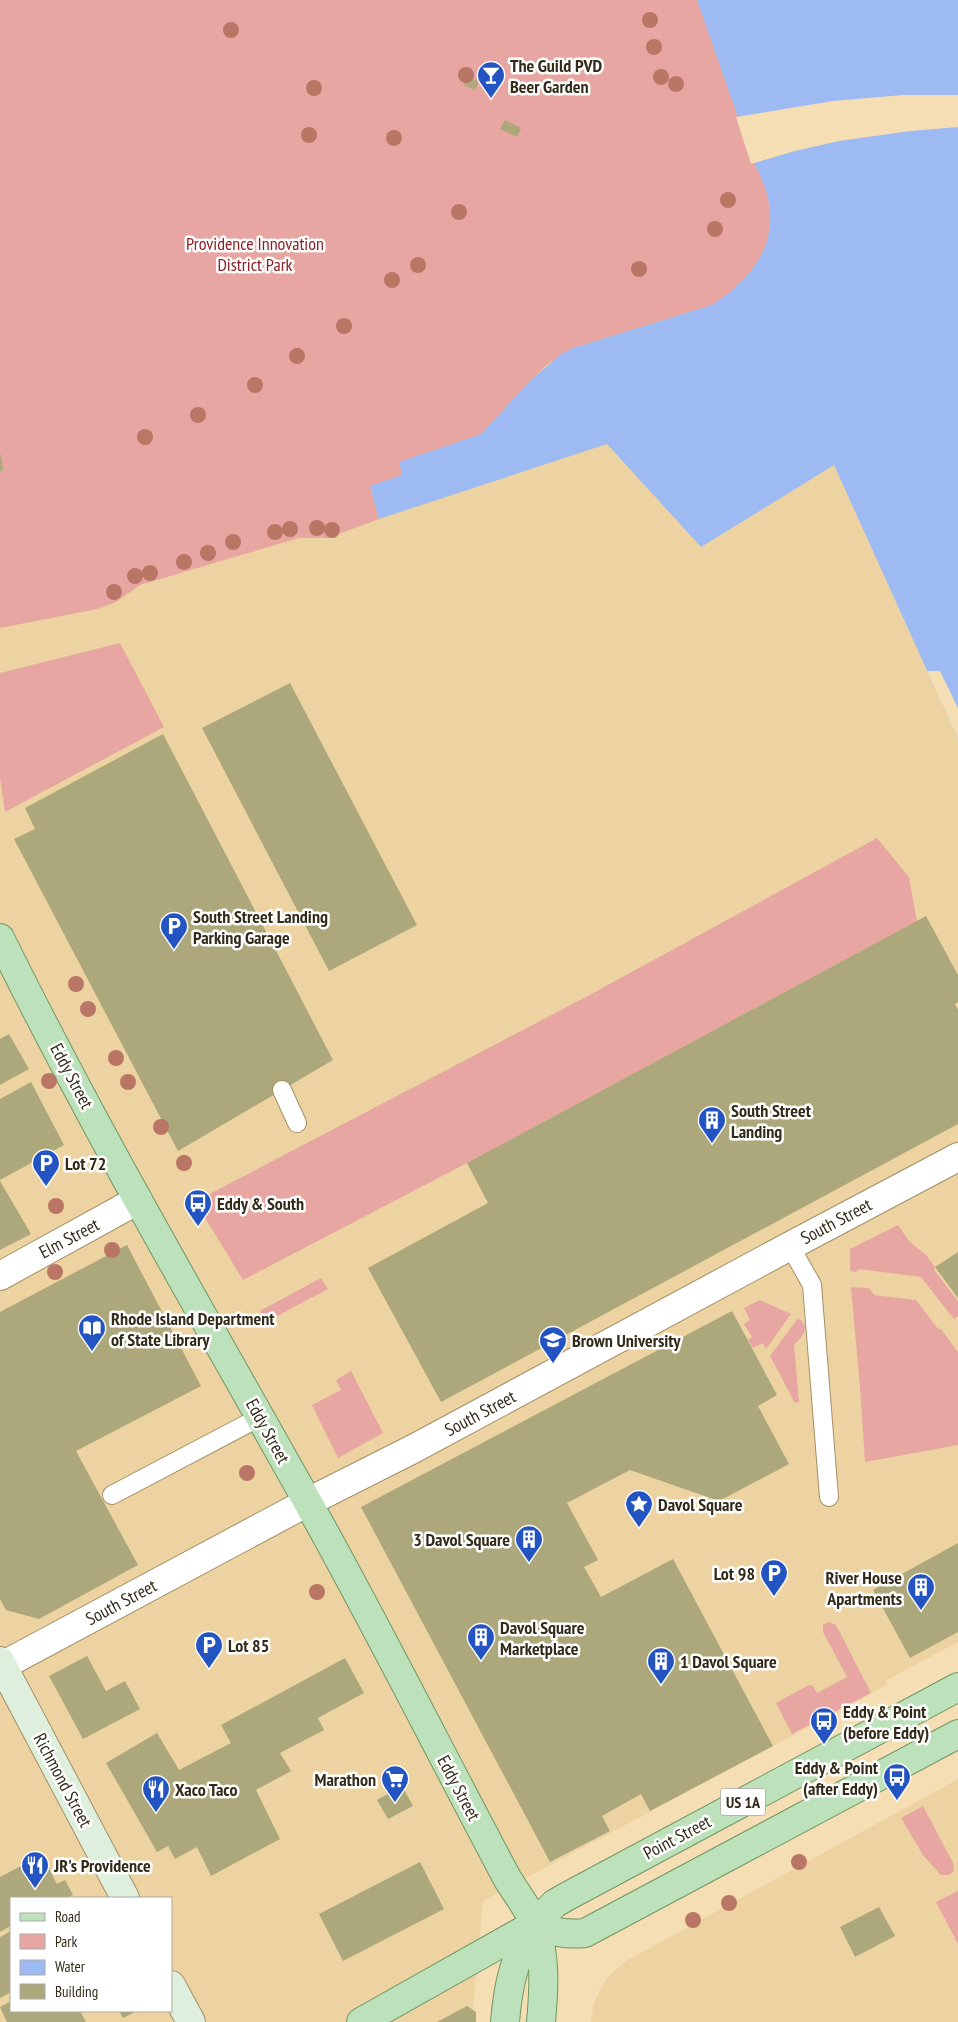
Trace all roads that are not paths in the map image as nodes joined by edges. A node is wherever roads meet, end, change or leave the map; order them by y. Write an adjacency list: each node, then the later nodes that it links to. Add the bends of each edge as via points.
1 (0, 938): 5 (main road, Eddy Street)
2 (282, 1090): 3 (lane)
3 (297, 1123)
4 (958, 1157): 6 (street, South Street)
5 (138, 1200): 7 (street, Elm Street); 8 (main road, Eddy Street)
6 (790, 1246): 10 (lane, via 812,1285); 11 (street, South Street)
7 (0, 1276)
8 (260, 1417): 9 (lane); 11 (main road, Eddy Street)
9 (112, 1495)
10 (829, 1497)
11 (308, 1502): 12 (street, South Street); 16 (main road, Eddy Street, via 507,1878)
12 (1, 1665): 15 (street, Richmond Street)
13 (958, 1687): 16 (main road, Point Street / US 1A, via 566,1897 554,1904)
14 (958, 1734): 16 (main road, US 1A, via 585,1933 548,1931)
15 (124, 1897)
16 (535, 1924): 19 (main road, Point Street); 20 (main road, US 1A, via 513,1968); 21 (main road, Eddy Street, via 544,1977)
17 (172, 1987): 18 (street)
18 (191, 2022)
19 (361, 2022)
20 (505, 2022)
21 (541, 2022)

